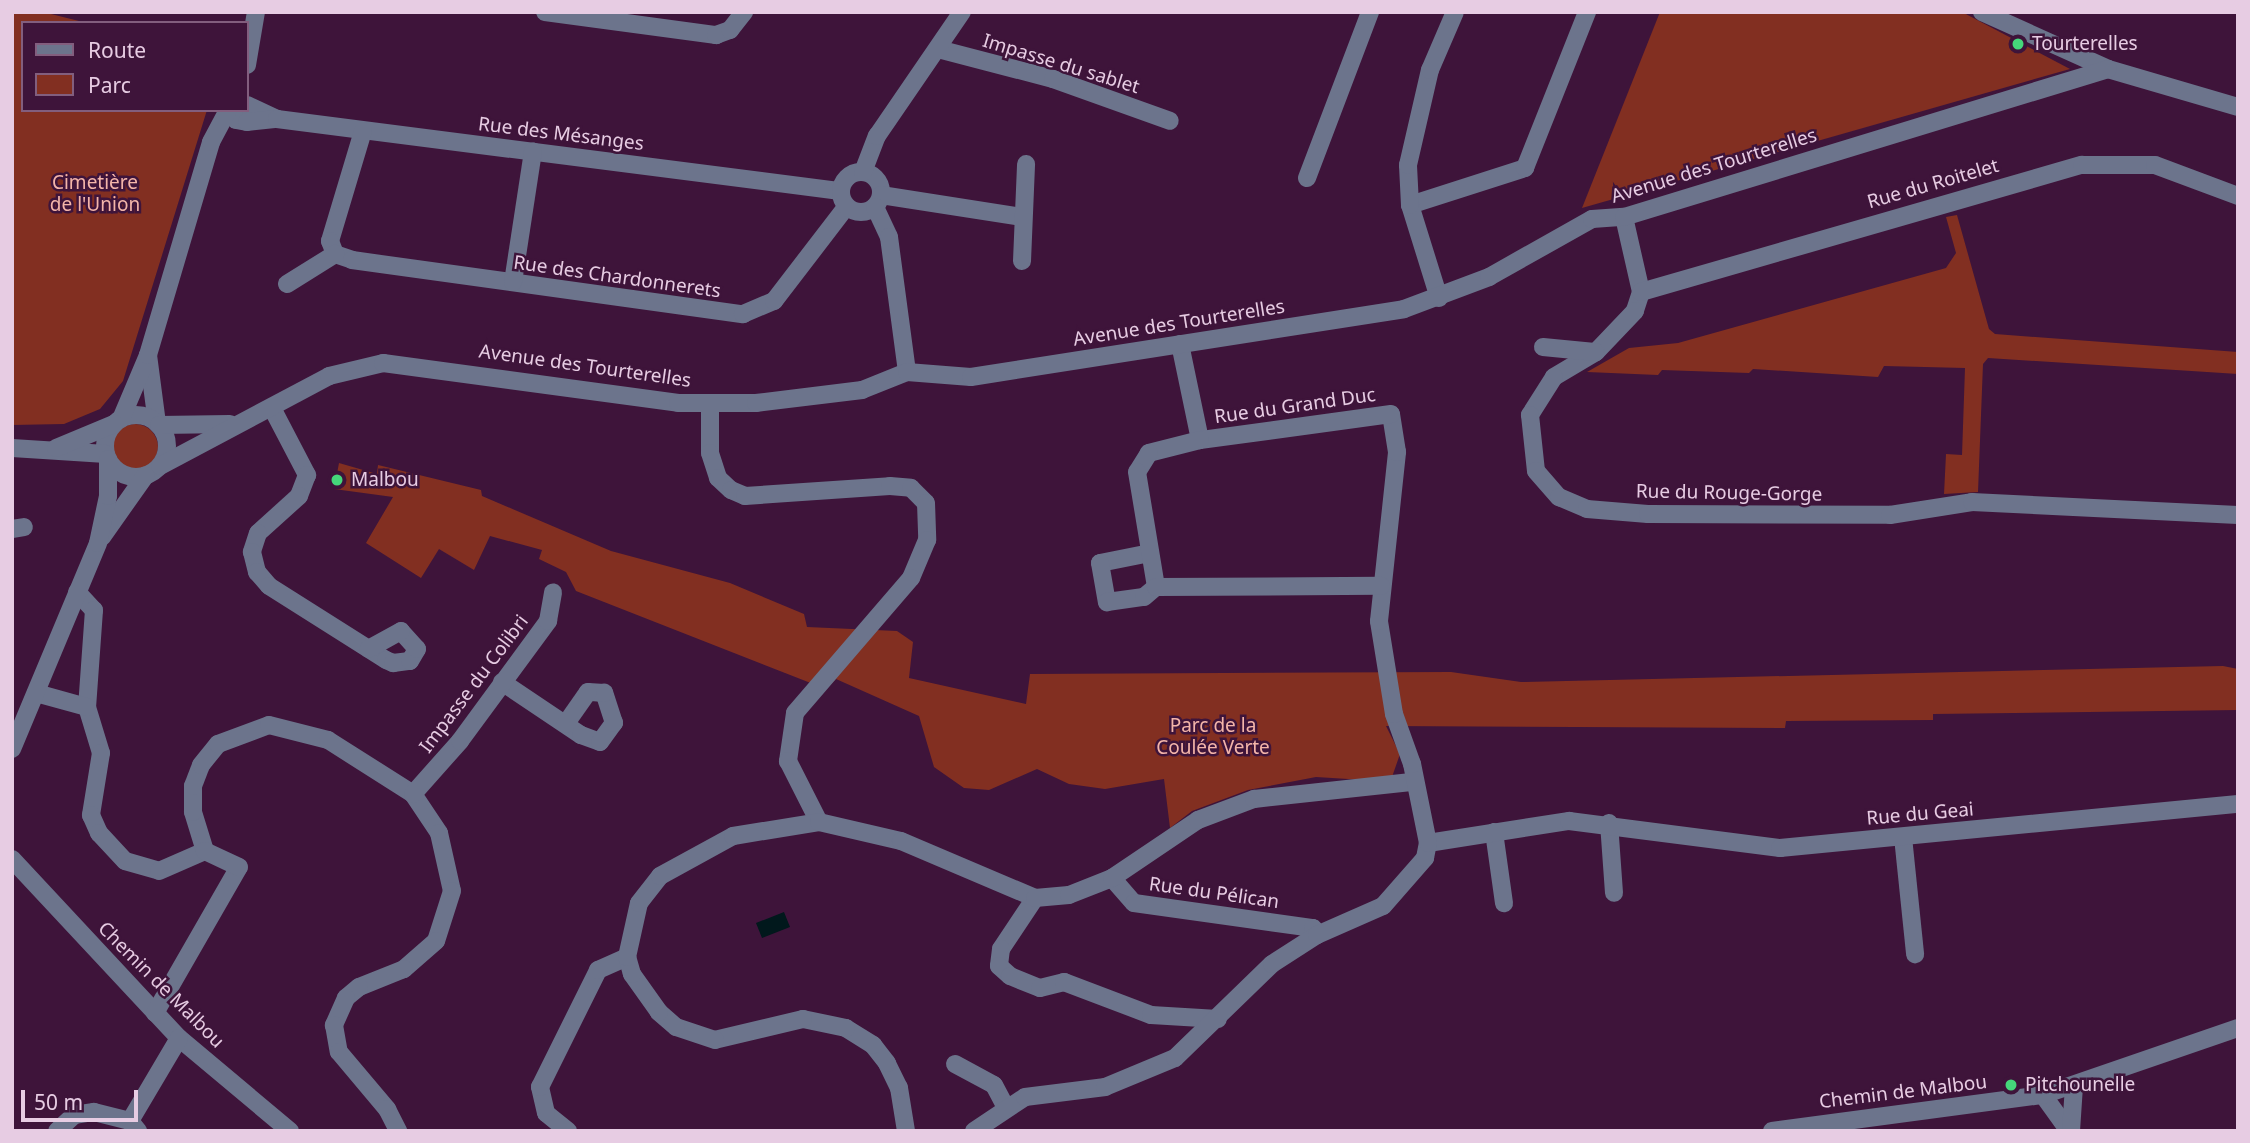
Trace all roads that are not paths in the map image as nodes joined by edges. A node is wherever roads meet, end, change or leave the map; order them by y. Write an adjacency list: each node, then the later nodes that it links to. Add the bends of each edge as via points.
1 (545, 12): 2 (street, via 716,35 730,30)
2 (744, 12)
3 (962, 12): 9 (street)
4 (1370, 12): 21 (street)
5 (1455, 12): 25 (street, via 1412,133)
6 (1587, 12): 25 (street, via 1525,168)
7 (1982, 12): 11 (street)
8 (248, 31): 10 (street, via 256,12)
9 (938, 49): 16 (street, Impasse du sablet, via 1053,79); 20 (street, via 877,136)
10 (248, 59)
11 (2108, 69): 13 (street); 27 (street, Avenue des Tourterelles)
12 (248, 105): 15 (street, Rue des Mésanges)
13 (2238, 105)
14 (233, 113): 15 (street, Rue des Mésanges); 37 (street, via 190,223)
15 (277, 119): 17 (street, Rue des Mésanges)
16 (1170, 121)
17 (363, 131): 18 (street, Rue des Mésanges); 28 (street, via 330,241)
18 (533, 152): 23 (street, Rue des Mésanges); 30 (street)
19 (1026, 164): 26 (street)
20 (863, 172): 23 (street, via 848,177); 24 (street, via 877,180)
21 (1307, 178)
22 (2238, 196): 32 (street, Rue du Roitelet, via 2155,165 2082,165)
23 (843, 199): 24 (street, via 864,213); 30 (street, Rue des Chardonnerets, via 774,301 743,314)
24 (878, 201): 26 (street); 38 (street, via 889,237)
25 (1410, 205): 33 (street)
26 (1022, 217): 29 (street)
27 (1624, 217): 32 (street); 33 (street, Avenue des Tourterelles, via 1577,225 1489,277)
28 (335, 254): 30 (street, Rue des Chardonnerets); 31 (street)
29 (1022, 261)
30 (513, 282)
31 (287, 284)
32 (1641, 292): 36 (street, Rue du Rouge-Gorge, via 1635,311)
33 (1439, 298): 34 (street, Avenue des Tourterelles, via 1371,316)
34 (1180, 344): 38 (street, Avenue des Tourterelles, via 971,377); 44 (street, Rue du Grand Duc)
35 (1543, 347): 36 (street)
36 (1596, 352): 50 (street, Rue du Rouge-Gorge, via 1554,377 1530,415 1536,471 1549,488 1587,509 1784,517 1931,511 1948,503 1972,502)
37 (148, 355): 41 (street); 42 (street)
38 (907, 372): 39 (street, Avenue des Tourterelles, via 837,395)
39 (710, 403): 40 (street, Avenue des Tourterelles, via 383,363 329,376); 66 (street, via 710,453 718,478 730,490 745,496 890,486 911,488 926,503 927,540 911,578 795,713 788,761)
40 (272, 408): 43 (street, Avenue des Tourterelles); 57 (street, via 307,475 299,496 258,533 252,552 257,572 269,586)
41 (117, 421): 42 (street, via 146,416); 46 (street); 47 (street)
42 (158, 424): 43 (street, Avenue des Tourterelles); 48 (street, via 167,445)
43 (233, 424): 48 (street, Avenue des Tourterelles)
44 (1200, 440): 52 (street, Rue du Grand Duc, via 1149,453 1137,472); 53 (street, Rue du Grand Duc, via 1391,414 1397,452)
45 (12, 448): 46 (street)
46 (56, 448): 47 (street)
47 (107, 457): 49 (street, via 123,475); 51 (street, via 108,496)
48 (160, 466): 49 (street)
49 (145, 476): 51 (street)
50 (2238, 515)
51 (98, 543): 55 (street)
52 (1150, 553): 54 (street, Rue du Grand Duc); 54 (street, via 1100,563 1107,602 1144,597)
53 (1381, 586): 54 (street); 63 (street, Rue du Grand Duc, via 1379,621)
54 (1156, 587)
55 (77, 592): 59 (street); 60 (street, via 94,610)
56 (553, 592): 58 (street, Impasse du Colibri, via 548,621)
57 (369, 649)
58 (502, 682): 61 (street); 64 (street, Impasse du Colibri)
59 (36, 692): 60 (street); 62 (street)
60 (87, 707): 71 (street, via 101,753 92,815 111,848 125,861 159,871)
61 (566, 724)
62 (12, 749)
63 (1411, 782): 70 (street, Rue du Grand Duc); 73 (street, via 1254,799 1198,820)
64 (414, 794): 71 (street, via 328,740 269,725 244,731 218,744 193,786 193,812); 91 (street, via 439,833 452,891 436,941 404,969 359,987 346,998 334,1024 339,1052 387,1109)
65 (2238, 804): 69 (street, Rue du Geai)
66 (819, 822): 75 (street, via 901,841); 79 (street, via 733,836 670,869 639,903)
67 (1609, 823): 68 (street, Rue du Geai, via 1569,821); 69 (street, Rue du Geai, via 1749,848); 74 (street)
68 (1494, 832): 70 (street, Rue du Geai); 76 (street)
69 (1903, 837): 78 (street)
70 (1428, 843): 77 (street, via 1425,858 1399,894)
71 (205, 851): 80 (street, via 239,867)
72 (12, 859): 80 (street, Chemin de Malbou)
73 (1112, 878): 75 (street, via 1069,895); 77 (street, Rue du Pélican, via 1134,903 1313,928)
74 (1614, 893)
75 (1035, 898): 81 (street, via 1001,948 999,966 1040,988 1064,982 1151,1015)
76 (1504, 903)
77 (1317, 935): 81 (street, via 1272,964)
78 (1915, 954)
79 (627, 957): 92 (street, via 598,970 540,1087 546,1113); 93 (street, via 632,974 659,1012 694,1035 736,1039 803,1018 827,1020 859,1034 880,1054 899,1088)
80 (155, 1013): 83 (street, Chemin de Malbou)
81 (1218, 1019): 87 (street, via 1175,1058 1131,1080 1026,1097)
82 (2238, 1028): 85 (street, Chemin de Malbou)
83 (179, 1038): 88 (street); 90 (street, Chemin de Malbou)
84 (954, 1064): 87 (street, via 994,1084)
85 (2074, 1086): 86 (street, Chemin de Malbou); 96 (street)
86 (2043, 1095): 95 (street, Chemin de Malbou); 96 (street)
87 (1005, 1106): 94 (street)
88 (134, 1126): 89 (street, via 83,1112)
89 (57, 1131)
90 (290, 1131)
91 (398, 1131)
92 (568, 1131)
93 (906, 1131)
94 (974, 1131)
95 (1772, 1131)
96 (2070, 1131)

